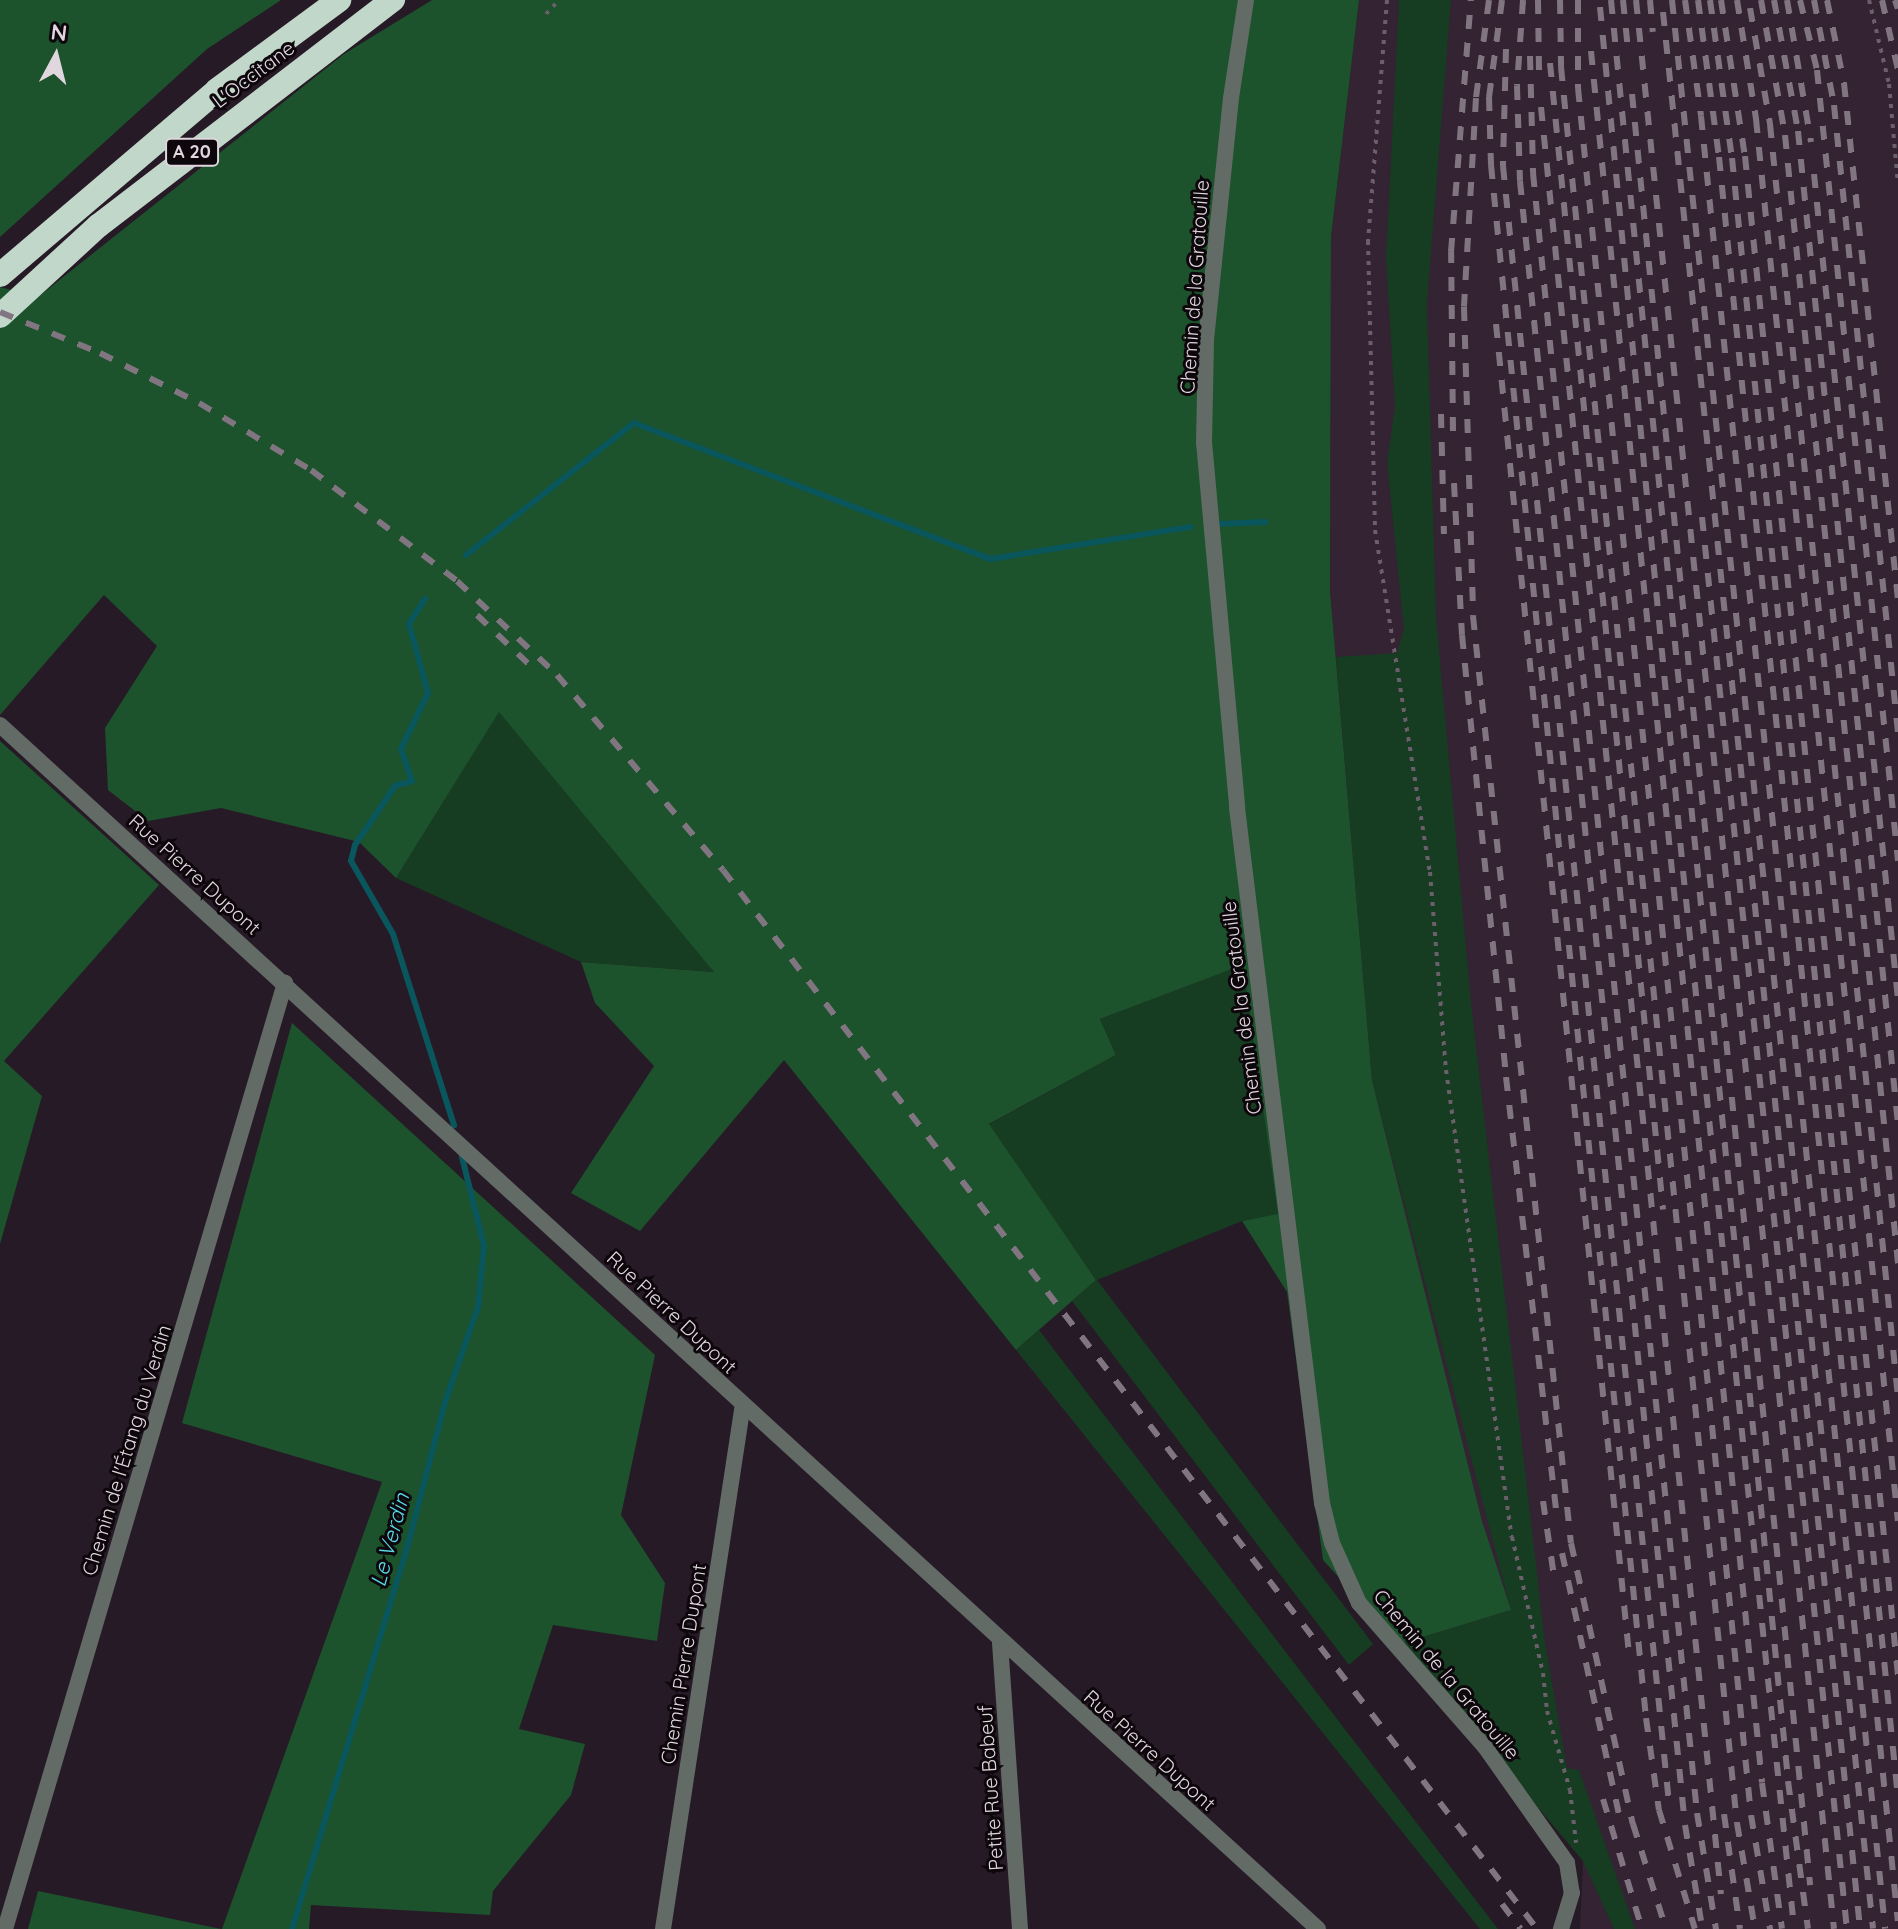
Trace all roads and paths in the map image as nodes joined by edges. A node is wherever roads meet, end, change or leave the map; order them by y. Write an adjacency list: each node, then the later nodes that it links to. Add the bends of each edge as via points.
1 (339, 0): 9 (highway, L'Occitane / A 20, via 217,90)
2 (393, 0): 10 (highway, L'Occitane / A 20, via 98,226)
3 (559, 0): 7 (path)
4 (1246, 0): 15 (street, Chemin de la Gratouille, via 1206,340 1204,442 1237,808 1322,1503 1332,1543 1359,1603 1485,1747 1548,1831)
5 (1387, 0): 15 (path, via 1368,241 1375,530 1430,872 1446,1070 1512,1537 1547,1711 1575,1817)
6 (1869, 0): 8 (path, via 1889,84)
7 (546, 14)
8 (1898, 184)
9 (0, 275)
10 (0, 316)
11 (0, 725): 12 (street, Rue Pierre Dupont)
12 (285, 983): 13 (street, Rue Pierre Dupont); 16 (street, Chemin de l'Étang du Verdin)
13 (743, 1404): 14 (street, Rue Pierre Dupont); 17 (street, Chemin Pierre Dupont)
14 (1000, 1643): 18 (street, Petite Rue Babeuf); 19 (street, Rue Pierre Dupont)
15 (1571, 1877): 20 (street)
16 (5, 1929)
17 (663, 1929)
18 (1020, 1929)
19 (1318, 1929)
20 (1561, 1929)

